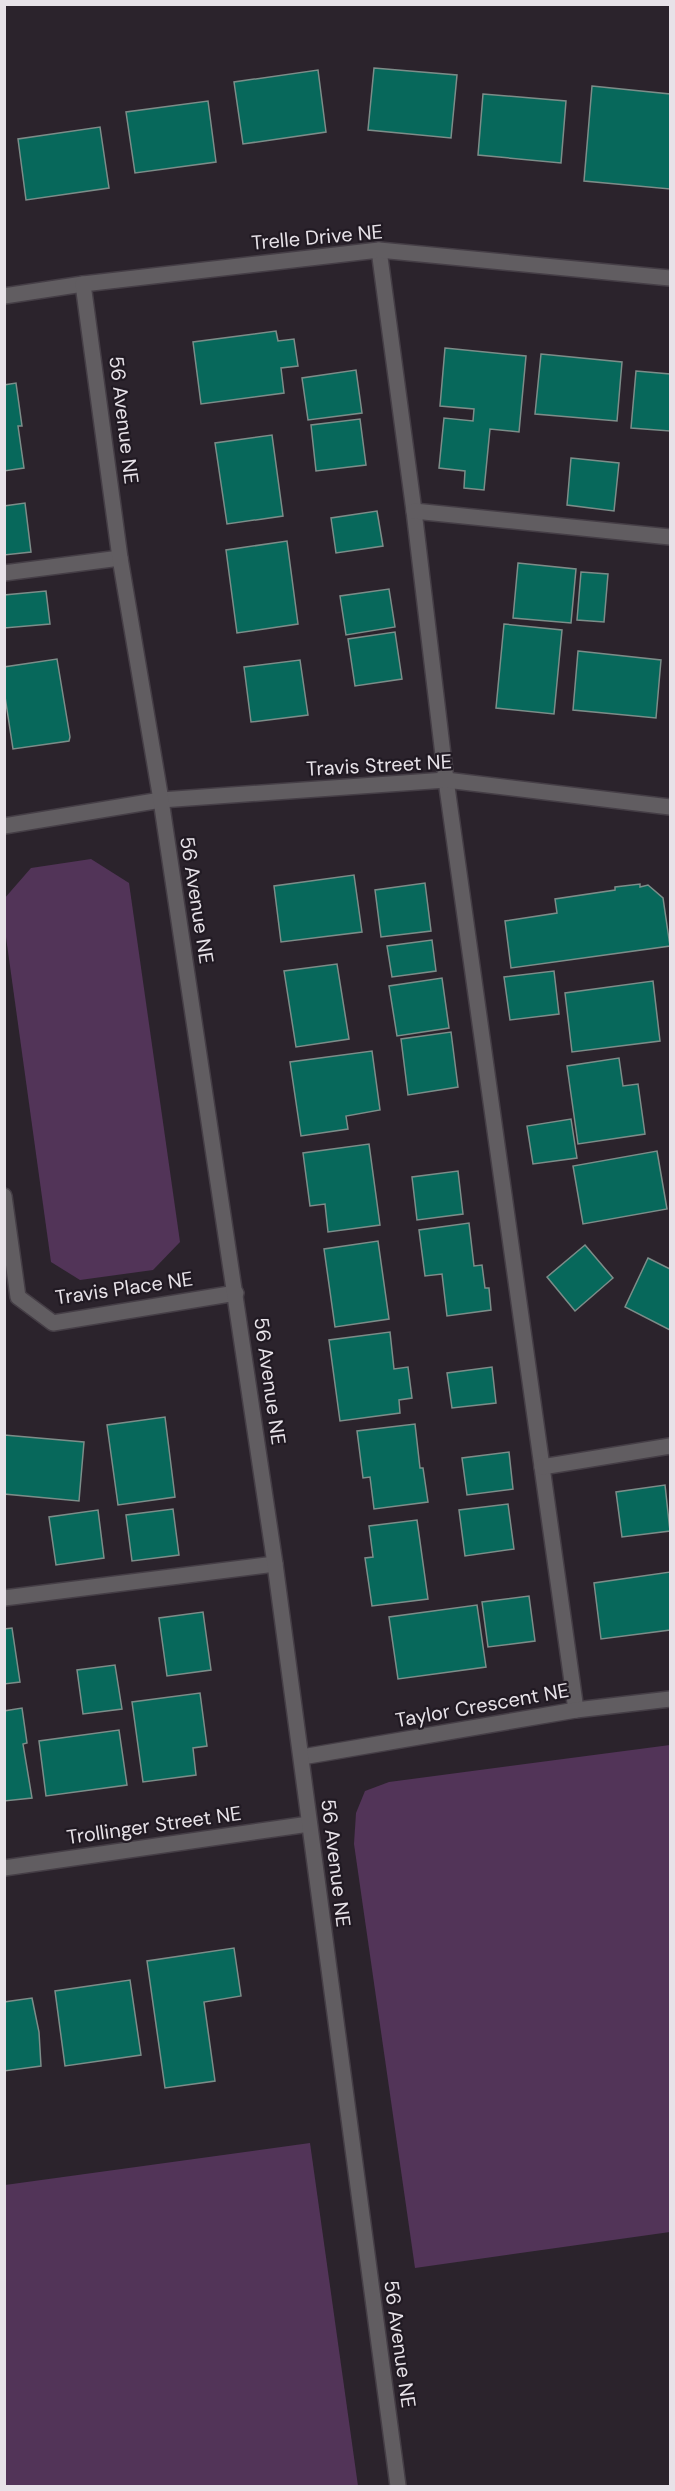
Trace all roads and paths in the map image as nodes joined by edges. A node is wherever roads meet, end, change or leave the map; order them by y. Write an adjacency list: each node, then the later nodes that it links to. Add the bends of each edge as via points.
1 (379, 250): 2 (street, Trelle Drive NE); 3 (street, Trelle Drive NE); 5 (street)
2 (670, 278)
3 (82, 284): 4 (street, Trelle Drive NE); 7 (street, 56 Avenue NE)
4 (4, 296)
5 (414, 511): 6 (street); 9 (street)
6 (670, 537)
7 (120, 558): 8 (street); 10 (street, 56 Avenue NE)
8 (4, 573)
9 (446, 780): 10 (street, Travis Street NE); 11 (street, Travis Street NE); 16 (street)
10 (160, 801): 12 (street); 14 (street, 56 Avenue NE)
11 (670, 807)
12 (4, 826)
13 (4, 1196): 14 (street, Travis Place NE, via 18,1297 53,1323)
14 (236, 1293): 17 (street, 56 Avenue NE)
15 (670, 1446): 16 (street)
16 (542, 1467): 20 (street)
17 (275, 1564): 18 (street); 21 (street, 56 Avenue NE)
18 (4, 1598)
19 (670, 1699): 20 (street, Taylor Crescent NE)
20 (576, 1710): 21 (street, Taylor Crescent NE)
21 (302, 1757): 22 (street, 56 Avenue NE)
22 (309, 1824): 23 (street, Trollinger Street NE); 24 (street, 56 Avenue NE)
23 (4, 1868)
24 (398, 2487)

